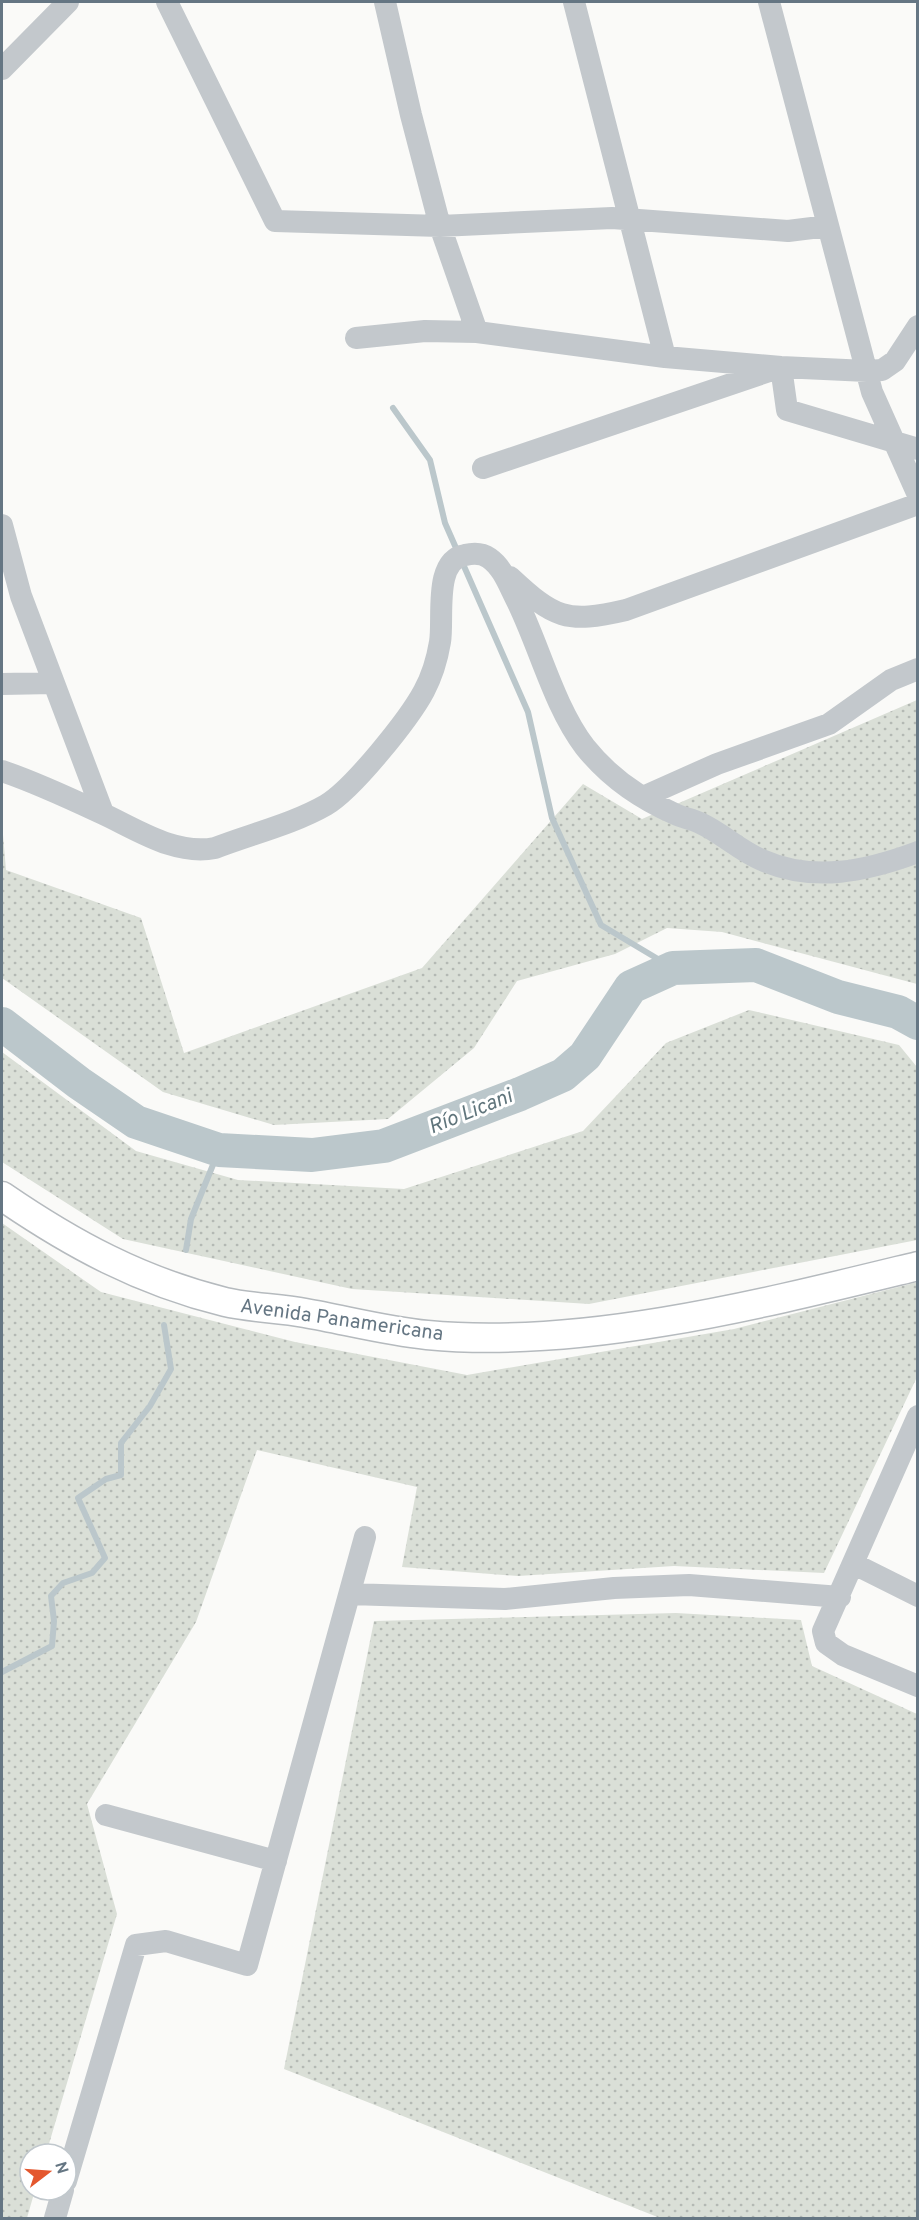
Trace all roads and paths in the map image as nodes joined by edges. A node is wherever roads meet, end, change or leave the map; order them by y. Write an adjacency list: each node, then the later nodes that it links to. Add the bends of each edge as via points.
1 (68, 2): 6 (street)
2 (167, 2): 8 (street, via 275,221)
3 (385, 2): 8 (street)
4 (574, 2): 7 (street)
5 (769, 2): 9 (street)
6 (2, 69)
7 (630, 219): 8 (street); 9 (street, via 788,231); 13 (street)
8 (440, 226): 11 (street)
9 (828, 226): 15 (street)
10 (918, 326): 15 (street, via 895,361 882,370)
11 (477, 332): 12 (street); 13 (street)
12 (356, 338)
13 (665, 357): 14 (street)
14 (781, 368): 15 (street); 16 (street, via 787,410); 18 (street)
15 (867, 371): 16 (street)
16 (893, 440): 17 (street); 19 (street)
17 (918, 449)
18 (483, 468)
19 (918, 495)
20 (918, 504): 22 (street, via 626,610 599,616 563,616 549,610)
21 (3, 534): 25 (street)
22 (500, 568): 27 (street, via 570,725 602,766); 28 (street, via 488,557 477,554 452,560 442,590 434,670 422,694 367,766 326,804 199,851 166,843)
23 (918, 669): 27 (street, via 891,680 829,724)
24 (2, 684): 25 (street)
25 (53, 684): 28 (street)
26 (2, 771): 28 (street)
27 (643, 797): 29 (street, via 700,823 762,861 796,870 821,875 851,871)
28 (103, 813)
29 (918, 852)
30 (2, 1196): 31 (main road, Avenida Panamericana, via 57,1234 106,1260 174,1287 227,1302 426,1335 562,1334 639,1324 788,1298)
31 (918, 1266)
32 (918, 1416): 33 (street)
33 (908, 1463): 35 (street)
34 (365, 1537): 36 (street)
35 (854, 1564): 37 (street); 38 (street)
36 (350, 1594): 38 (street, via 505,1599 689,1585); 41 (street)
37 (918, 1596)
38 (840, 1597): 39 (street, via 823,1631 826,1643 843,1655)
39 (918, 1686)
40 (106, 1815): 41 (street)
41 (276, 1861): 42 (street, via 247,1965 166,1941 136,1945)
42 (78, 2142)
43 (60, 2202): 44 (street)
44 (55, 2218)

